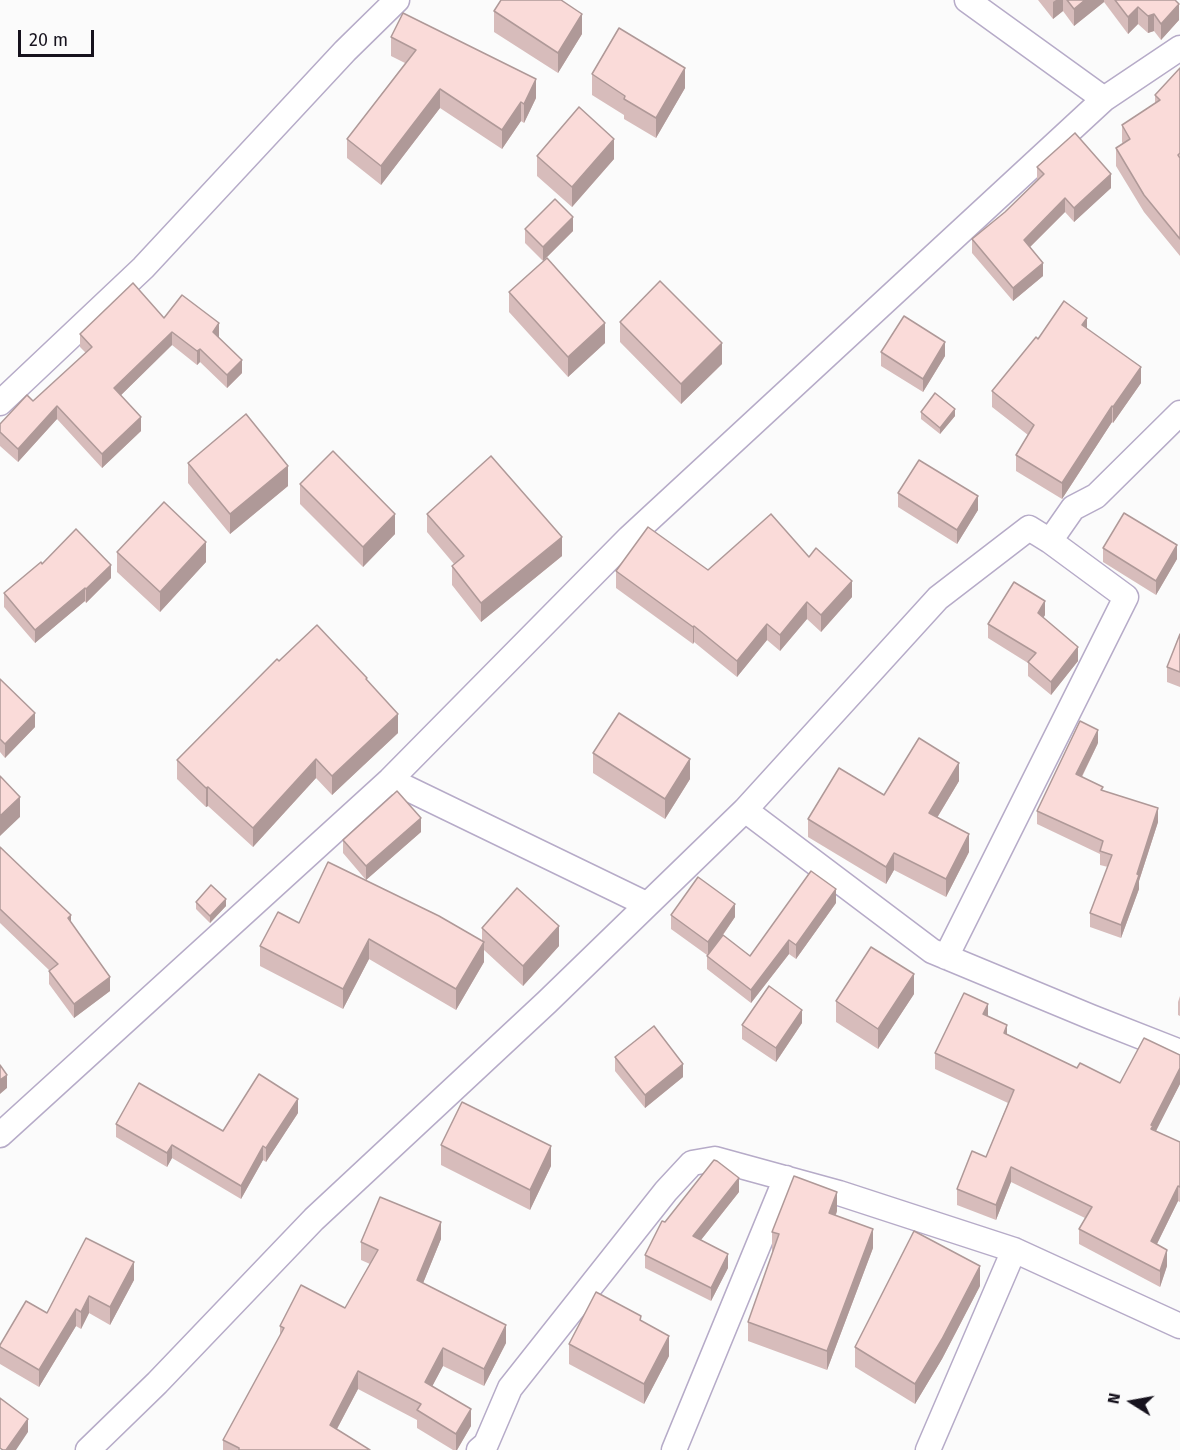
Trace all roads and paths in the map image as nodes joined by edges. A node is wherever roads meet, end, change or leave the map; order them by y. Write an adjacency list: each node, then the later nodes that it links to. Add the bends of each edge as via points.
1 (397, 0): 5 (street, via 142,268)
2 (967, 0): 4 (street)
3 (1180, 48): 4 (street)
4 (1104, 99): 8 (street, via 629,538)
5 (0, 403)
6 (1180, 413): 7 (street, via 1096,496 1073,508)
7 (1050, 541): 9 (street, via 1029,528 938,598); 11 (street, via 1126,597)
8 (390, 780): 10 (street); 13 (street)
9 (745, 810): 10 (street); 11 (street, via 932,951)
10 (646, 904): 17 (street, via 314,1219)
11 (946, 957): 12 (street)
12 (1180, 1052)
13 (0, 1135)
14 (786, 1178): 15 (street); 18 (street, via 715,1158 692,1163 510,1388 486,1444); 19 (street)
15 (1014, 1250): 16 (street); 20 (street)
16 (1180, 1326)
17 (88, 1450)
18 (479, 1450)
19 (675, 1450)
20 (928, 1450)

